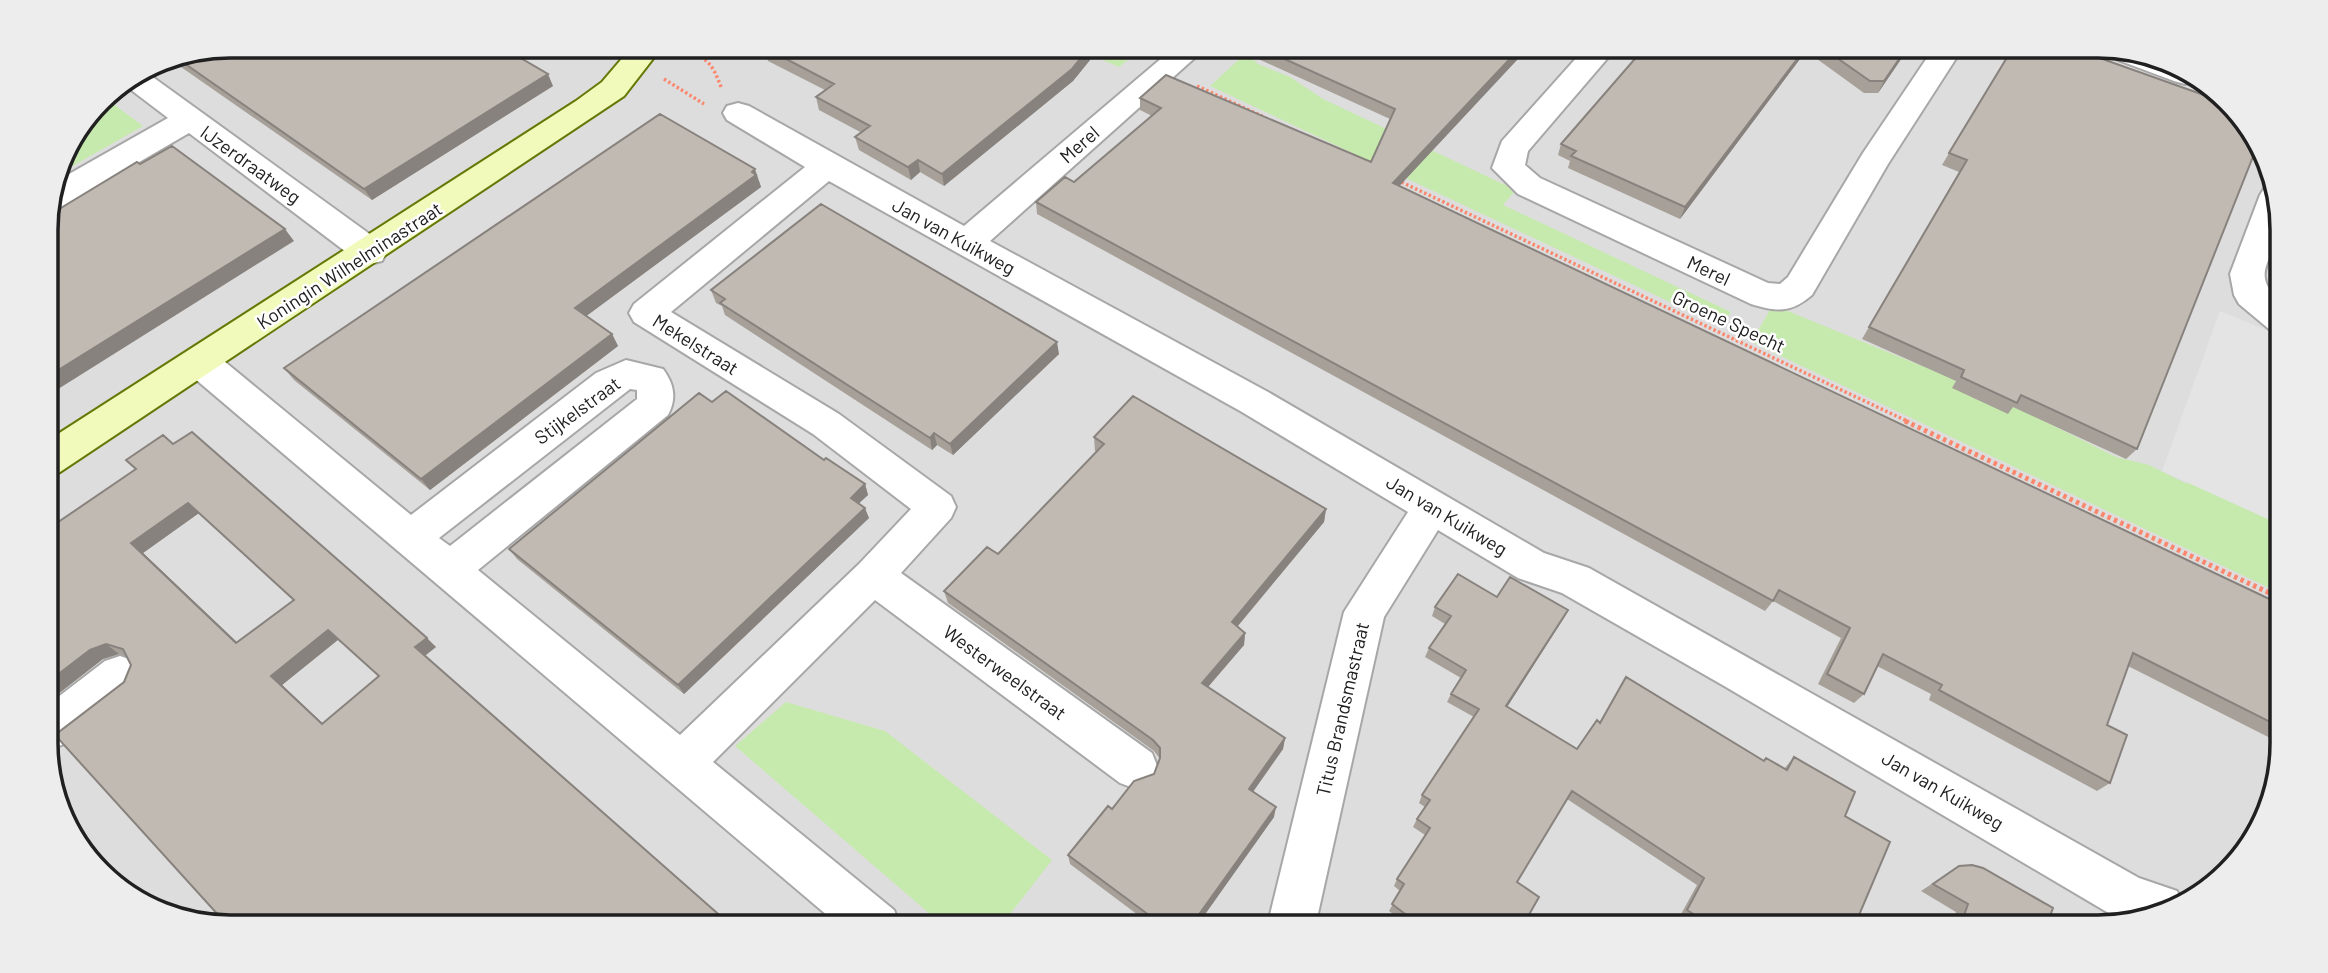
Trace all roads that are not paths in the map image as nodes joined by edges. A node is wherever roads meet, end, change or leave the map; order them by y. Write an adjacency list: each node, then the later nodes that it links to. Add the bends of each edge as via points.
1 (635, 58): 12 (street, Koningin Wilhelminastraat, via 613,89)
2 (1176, 58): 11 (street, Merel)
3 (1592, 58): 4 (street, Merel, via 1513,148 1508,168 1529,186 1763,295 1787,297 1800,286)
4 (1941, 58)
5 (141, 82): 7 (street, IJzerdraatweg)
6 (738, 113): 8 (street, Jan van Kuikweg)
7 (190, 119): 9 (street); 12 (street, IJzerdraatweg)
8 (827, 166): 11 (street, Jan van Kuikweg); 19 (street, Mekelstraat, via 646,313 826,424 937,506)
9 (62, 193)
10 (2269, 213): 13 (street, via 2246,274 2251,295)
11 (966, 243): 16 (street, Jan van Kuikweg, via 1255,402)
12 (370, 252): 14 (street, Koningin Wilhelminastraat)
13 (2270, 311)
14 (200, 362): 15 (street, Koningin Wilhelminastraat); 17 (street)
15 (58, 454)
16 (1432, 507): 24 (street, Jan van Kuikweg, via 1532,566 1575,580 1705,653); 26 (street, Titus Brandsmastraat, via 1365,612)
17 (410, 538): 18 (street); 18 (street, Stijkelstraat, via 609,383 626,374 650,379 655,386 655,405)
18 (449, 570): 22 (street)
19 (873, 576): 22 (street); 23 (street, Westerweelstraat)
20 (120, 675): 21 (street)
21 (58, 723)
22 (681, 764): 25 (street)
23 (1136, 768)
24 (2137, 910)
25 (863, 915)
26 (1294, 915)

